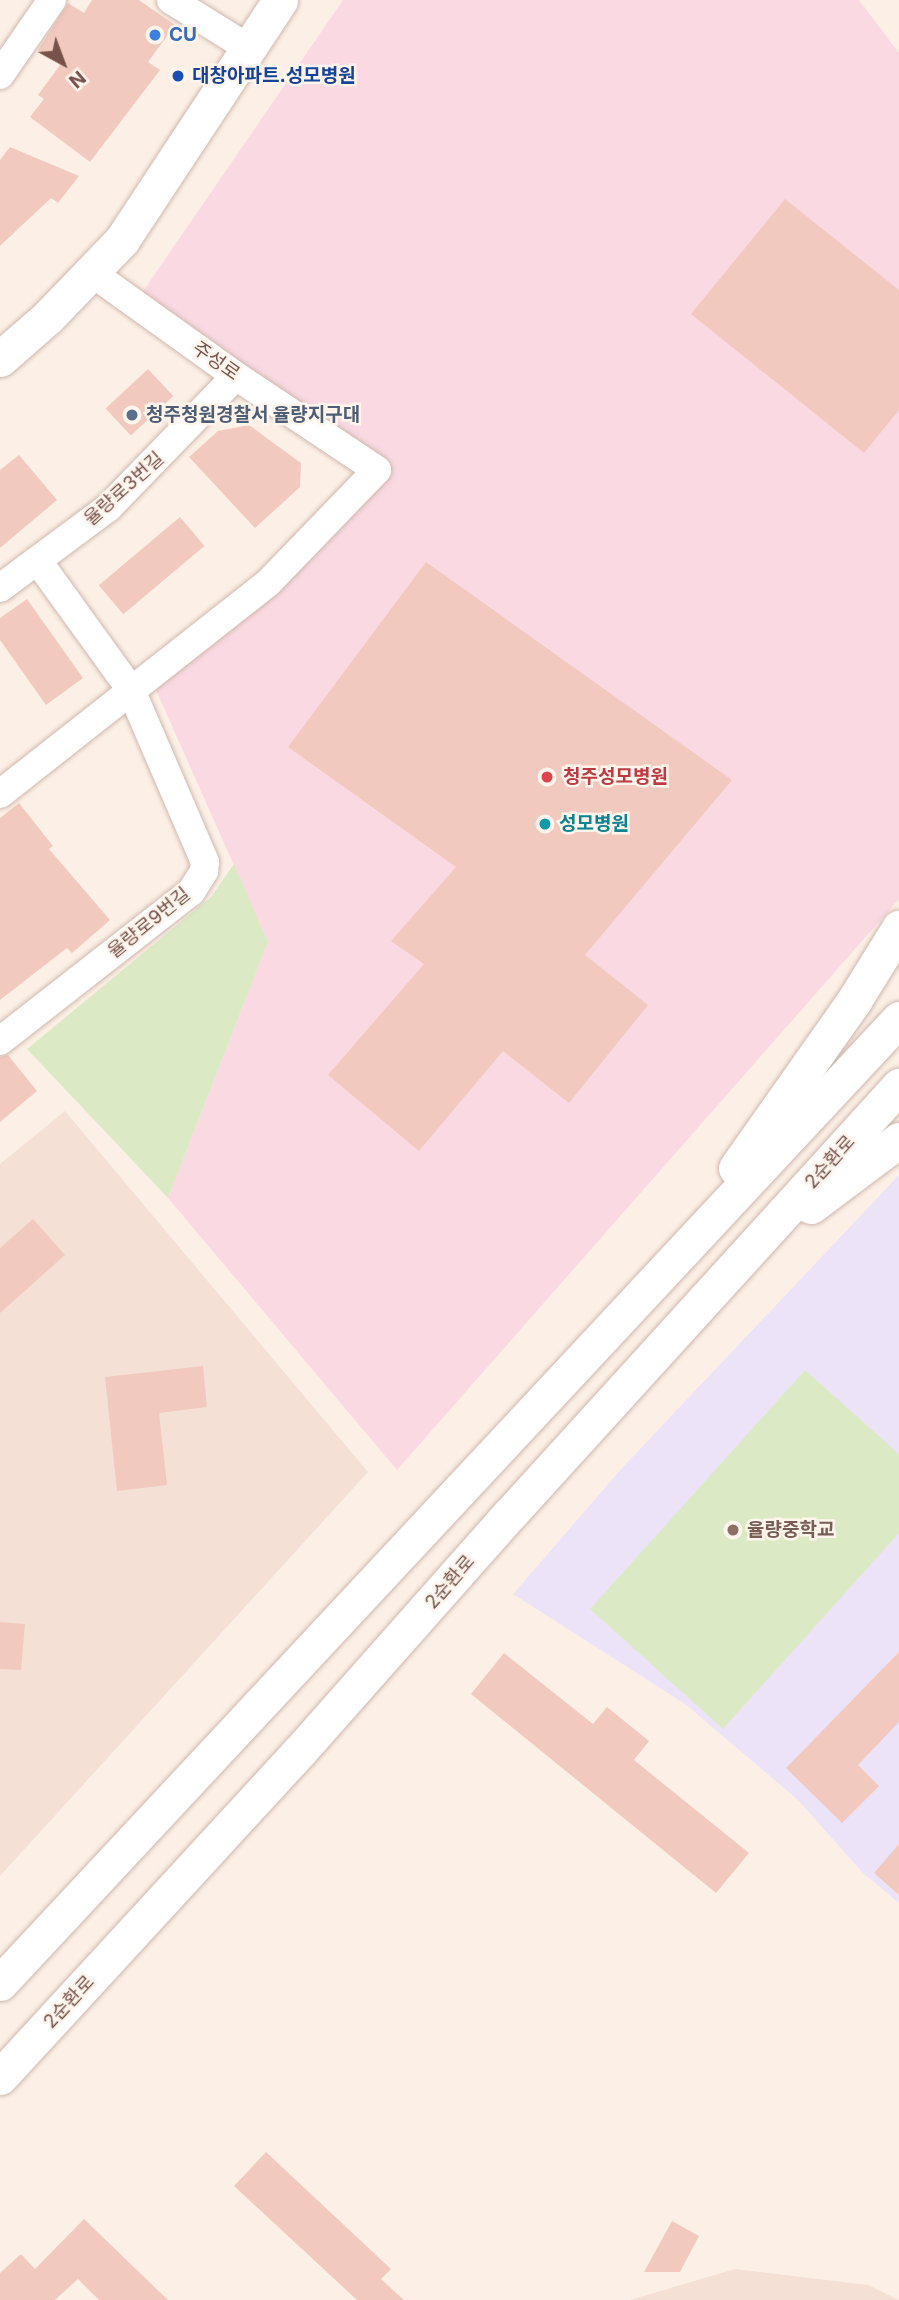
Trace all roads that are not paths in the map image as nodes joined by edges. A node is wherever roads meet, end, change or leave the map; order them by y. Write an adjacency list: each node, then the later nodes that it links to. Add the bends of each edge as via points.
1 (52, 0): 5 (street)
2 (171, 0): 4 (street)
3 (280, 0): 4 (street)
4 (248, 48): 6 (street, via 122,240)
5 (0, 75)
6 (91, 272): 7 (street); 8 (street, 주성로)
7 (0, 359)
8 (236, 376): 9 (street, 율량로3번길, via 109,507); 11 (street, 주성로, via 377,470 268,583)
9 (38, 561): 10 (street, 율량로3번길); 11 (street)
10 (0, 588)
11 (131, 690): 12 (street); 15 (street, 율량로9번길, via 205,862 204,871 191,891)
12 (0, 794)
13 (899, 928): 19 (street, via 855,999)
14 (899, 1019): 19 (street)
15 (0, 1041)
16 (899, 1086): 18 (street, 2순환로)
17 (899, 1140): 18 (street)
18 (744, 1256): 21 (street, 2순환로)
19 (658, 1279): 20 (street)
20 (0, 1983)
21 (0, 2077)

